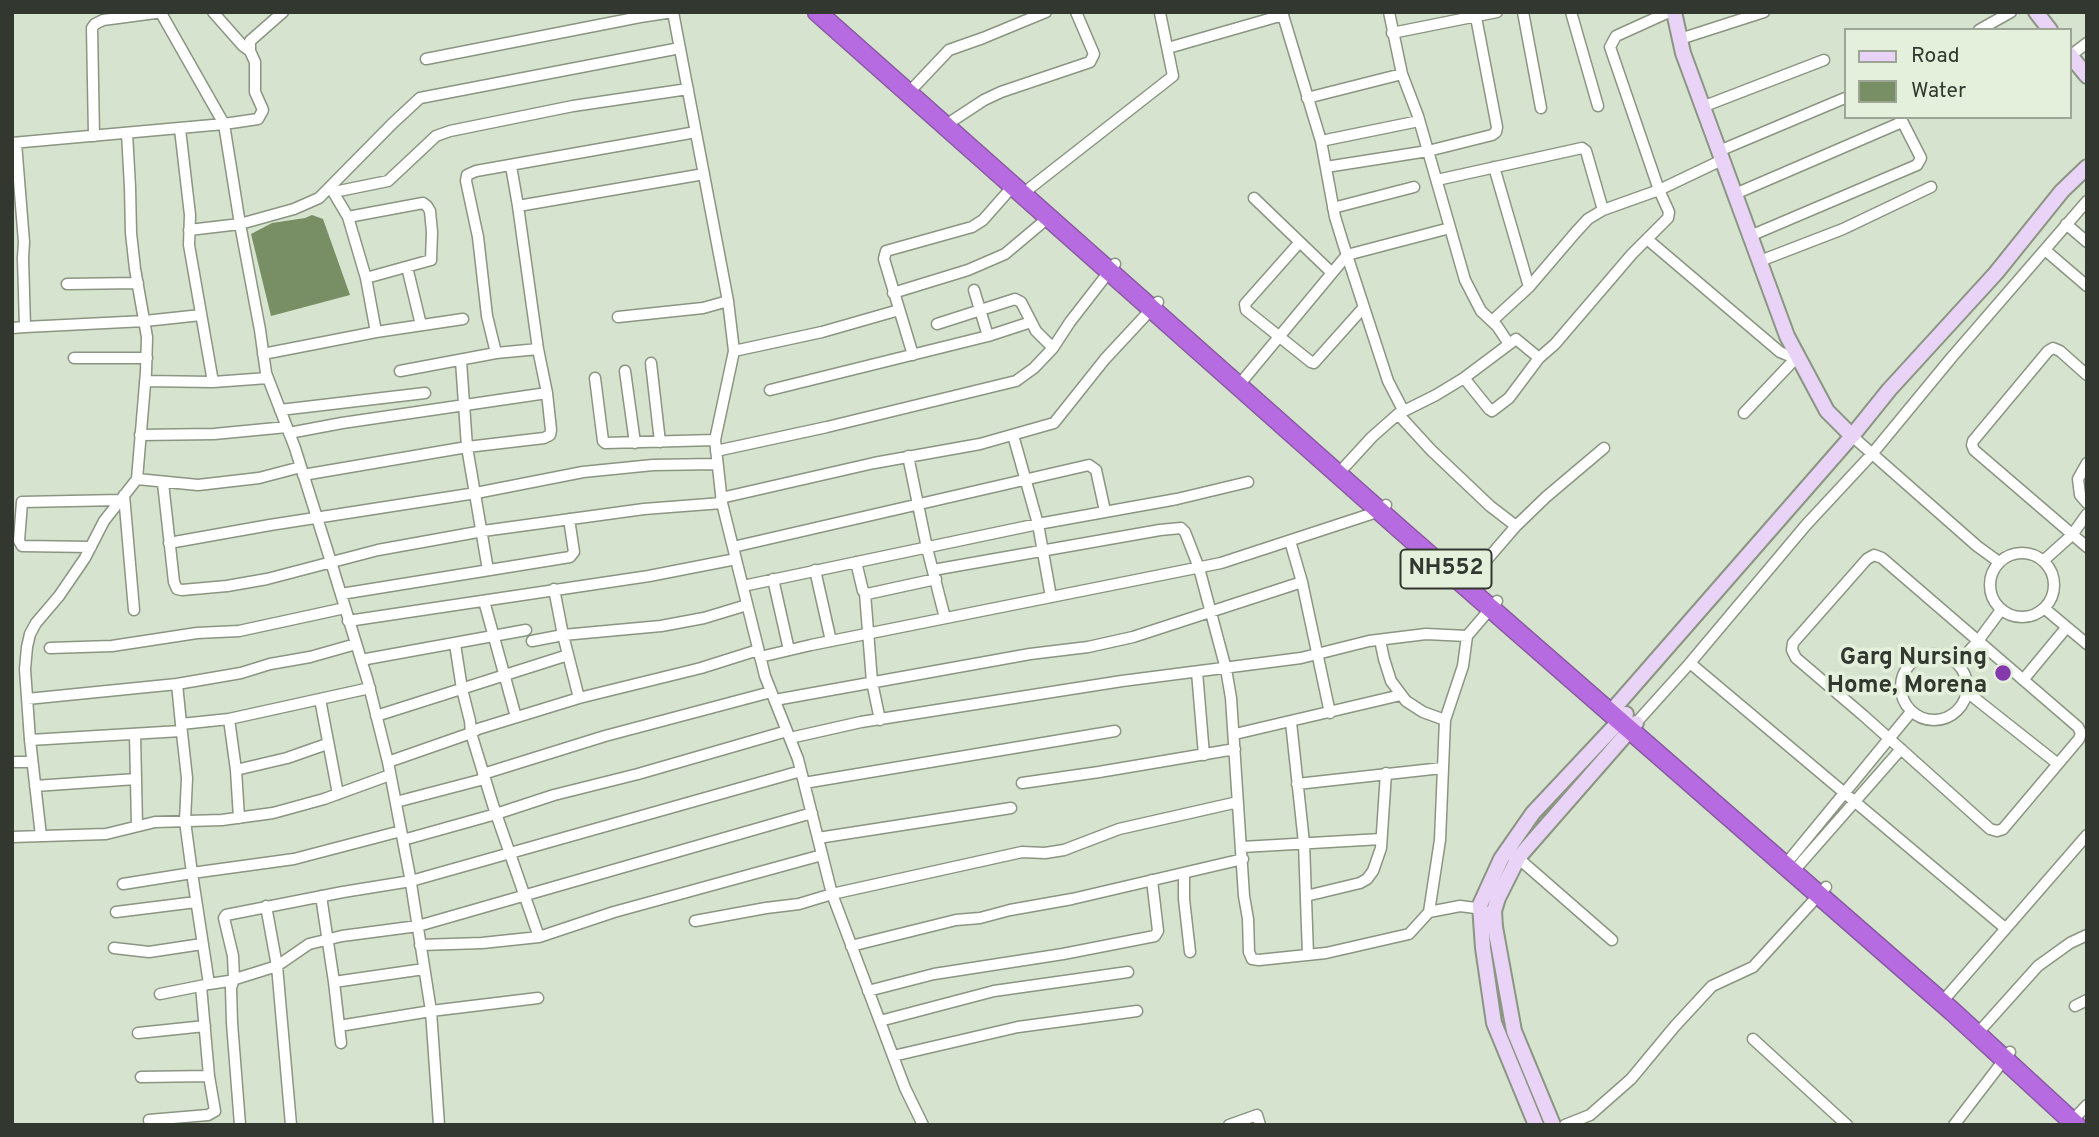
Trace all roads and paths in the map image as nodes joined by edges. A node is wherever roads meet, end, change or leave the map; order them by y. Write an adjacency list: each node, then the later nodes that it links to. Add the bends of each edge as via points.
1 (213, 12): 27 (street)
2 (283, 12): 27 (street, via 250,41)
3 (817, 12): 59 (highway, NH552)
4 (831, 12): 34 (highway, NH552)
5 (1046, 12): 34 (street, via 949,50)
6 (1076, 12): 42 (street, via 1094,54 1090,62 1001,92)
7 (1169, 12): 17 (street)
8 (1389, 12): 22 (street)
9 (1497, 12): 19 (street)
10 (1522, 12): 40 (street)
11 (1571, 12): 38 (street)
12 (1671, 12): 23 (street); 63 (street, via 1616,36 1610,47)
13 (1763, 12): 23 (street)
14 (2011, 12): 20 (street)
15 (2036, 12): 21 (street)
16 (162, 13): 44 (street); 48 (street, via 103,20 92,28)
17 (1159, 13): 26 (street)
18 (1283, 14): 26 (street); 36 (street)
19 (1476, 14): 22 (street); 51 (street, via 1496,132)
20 (1983, 28)
21 (2048, 28)
22 (1392, 33): 32 (street)
23 (1680, 39): 39 (street)
24 (2087, 43): 28 (street)
25 (680, 48): 30 (street, via 673,12); 35 (street); 62 (street, via 420,98)
26 (1168, 48): 59 (street, via 1173,76)
27 (250, 51): 44 (street, via 263,110 258,119)
28 (2071, 54)
29 (2071, 56): 33 (street)
30 (426, 59)
31 (1824, 60): 39 (street)
32 (1402, 74): 36 (street); 43 (street)
33 (2087, 76)
34 (914, 87): 42 (highway, NH552)
35 (688, 89): 46 (street); 62 (street, via 450,131 436,136 387,181)
36 (1307, 99): 49 (street)
37 (1843, 99): 52 (street)
38 (1598, 106)
39 (1702, 107): 52 (street)
40 (1541, 108)
41 (1901, 120): 64 (street); 76 (street, via 1921,159 1917,166)
42 (952, 121): 59 (highway, NH552)
43 (1419, 121): 49 (street); 51 (street)
44 (224, 124): 45 (street); 72 (street)
45 (180, 129): 47 (street); 75 (street)
46 (696, 132): 53 (street); 57 (street)
47 (127, 134): 48 (street); 87 (street)
48 (94, 136): 50 (street)
49 (1321, 141): 54 (street)
50 (14, 143): 106 (street, via 24,242)
51 (1428, 151): 54 (street); 58 (street)
52 (1720, 155): 63 (street); 64 (street)
53 (511, 166): 67 (street); 115 (street, via 470,173 466,181)
54 (1326, 167): 68 (street)
55 (1494, 167): 58 (street); 69 (street, via 1583,148); 90 (street)
56 (2087, 167): 143 (street)
57 (704, 174): 67 (street); 93 (street)
58 (1437, 180): 74 (street)
59 (1021, 187): 71 (highway, NH552); 84 (highway, NH552); 92 (street, via 972,227 887,251 884,259)
60 (1414, 187): 68 (street)
61 (1931, 187): 82 (street, via 1843,229)
62 (332, 190): 70 (street); 72 (street, via 294,209)
63 (1659, 190): 69 (street); 77 (street, via 1669,215)
64 (1735, 194): 76 (street)
65 (1254, 198): 79 (street)
66 (2087, 201): 73 (street)
67 (518, 206): 113 (street)
68 (1333, 208): 81 (street)
69 (1603, 210): 90 (street, via 1588,219)
70 (348, 218): 83 (street, via 423,203 427,206 431,260); 86 (street)
71 (1049, 218): 84 (highway, NH552); 92 (street, via 1005,254)
72 (240, 224): 75 (street); 116 (street)
73 (2066, 224): 78 (street); 80 (street)
74 (1450, 228): 81 (street); 102 (street, via 1467,286)
75 (189, 230): 98 (street)
76 (1751, 236): 82 (street)
77 (1647, 239): 120 (street); 121 (street, via 1780,352)
78 (2087, 242)
79 (1299, 243): 85 (street); 110 (street, via 1244,308)
80 (2045, 250): 89 (street); 149 (street)
81 (1347, 255): 85 (street); 95 (street)
82 (1759, 261): 121 (street)
83 (407, 267): 86 (street); 105 (street)
84 (1113, 267): 94 (highway, NH552); 112 (street)
85 (1332, 273): 110 (street)
86 (366, 278): 108 (street)
87 (138, 283): 88 (street); 101 (street)
88 (67, 284)
89 (2087, 286)
90 (1529, 287): 102 (street)
91 (974, 290): 97 (street)
92 (893, 293): 96 (street)
93 (729, 301): 99 (street); 114 (street)
94 (1155, 305): 132 (highway, NH552); 142 (street, via 1054,424)
95 (1364, 307): 110 (street, via 1314,363); 138 (street)
96 (899, 310): 114 (street); 117 (street)
97 (980, 310): 103 (street, via 1017,299); 104 (street); 109 (street)
98 (201, 315): 101 (street); 131 (street)
99 (618, 317)
100 (463, 319): 105 (street)
101 (145, 321): 106 (street); 119 (street)
102 (1492, 321): 111 (street)
103 (1031, 322): 109 (street); 112 (street)
104 (937, 324)
105 (421, 325): 108 (street)
106 (25, 327): 107 (street)
107 (12, 328)
108 (376, 332): 116 (street)
109 (988, 336): 117 (street)
110 (1280, 337): 132 (street)
111 (1509, 344): 120 (street, via 1516,339); 129 (street)
112 (1053, 348): 146 (street, via 1016,381 827,427)
113 (538, 349): 115 (street); 135 (street)
114 (734, 351): 146 (street)
115 (496, 353): 122 (street)
116 (263, 354): 127 (street)
117 (913, 355): 133 (street)
118 (74, 358): 119 (street)
119 (147, 358): 130 (street)
120 (1539, 358): 129 (street, via 1509,398 1493,411)
121 (1798, 359): 139 (street); 143 (street, via 1827,411)
122 (461, 361): 125 (street); 136 (street)
123 (651, 363): 144 (street)
124 (625, 370): 145 (street)
125 (400, 371)
126 (2087, 375): 172 (street, via 2060,351 2048,351 1972,445)
127 (268, 378): 131 (street); 137 (street)
128 (595, 378): 145 (street, via 603,441)
129 (1464, 378): 138 (street)
130 (145, 381): 131 (street); 141 (street)
131 (213, 382)
132 (1241, 382): 154 (highway, NH552)
133 (771, 390)
134 (425, 393): 137 (street)
135 (547, 393): 136 (street); 147 (street, via 550,435)
136 (464, 405): 140 (street); 147 (street)
137 (280, 410): 140 (street)
138 (1400, 412): 154 (street); 170 (street, via 1441,460)
139 (1744, 413)
140 (288, 430): 141 (street); 153 (street)
141 (139, 435): 155 (street)
142 (1013, 435): 150 (street); 156 (street)
143 (1852, 436): 149 (street); 249 (street)
144 (660, 442): 145 (street); 146 (street)
145 (635, 443)
146 (715, 445): 152 (street)
147 (467, 447): 153 (street); 159 (street)
148 (1604, 448): 170 (street)
149 (1872, 454): 184 (street); 228 (street)
150 (908, 456): 161 (street); 163 (street)
151 (2087, 463): 162 (street, via 2078,479 2080,495)
152 (717, 464): 159 (street, via 583,472); 161 (street)
153 (302, 471): 158 (street, via 198,485); 167 (street)
154 (1341, 471): 164 (highway, NH552)
155 (137, 479): 158 (street); 160 (street)
156 (1026, 481): 163 (street); 165 (street, via 1088,465 1096,470); 169 (street)
157 (1248, 482): 165 (street)
158 (163, 483): 174 (street)
159 (475, 493): 167 (street); 171 (street)
160 (122, 497): 175 (street); 175 (street, via 22,502 22,546); 203 (street)
161 (721, 500): 168 (street); 176 (street)
162 (2087, 503)
163 (919, 505): 176 (street); 178 (street)
164 (1383, 508): 173 (street); 189 (highway, NH552); 198 (highway, NH552)
165 (1105, 510): 169 (street)
166 (2087, 514): 172 (street)
167 (316, 519): 174 (street); 182 (street)
168 (569, 519): 171 (street); 186 (street, via 574,552 570,557)
169 (1038, 524): 178 (street); 179 (street)
170 (1516, 526): 189 (street)
171 (483, 531): 182 (street); 186 (street)
172 (2072, 535): 177 (street); 181 (street)
173 (1290, 541): 185 (street); 191 (street)
174 (169, 543): 182 (street, via 174,582 181,590 288,575)
175 (91, 547): 242 (street, via 30,634)
176 (733, 547): 180 (street)
177 (2087, 547)
178 (928, 548): 183 (street); 188 (street)
179 (1042, 550): 185 (street, via 1176,527 1185,532); 188 (street); 196 (street)
180 (736, 559): 192 (street); 193 (street)
181 (2043, 561): 184 (street, via 2029,553 2012,554); 201 (street, via 2052,573 2054,587)
182 (331, 562): 195 (street)
183 (856, 562): 187 (street); 194 (street)
184 (1998, 562): 202 (street, via 1990,578 1991,596)
185 (1199, 568): 196 (street); 204 (street)
186 (488, 570): 195 (street)
187 (815, 570): 190 (street); 217 (street)
188 (934, 574): 194 (street); 206 (street)
189 (1469, 577): 198 (highway, NH552)
190 (773, 579): 192 (street); 223 (street)
191 (1302, 582): 204 (street); 226 (street)
192 (743, 586): 199 (street)
193 (554, 589): 197 (street); 212 (street)
194 (865, 593): 211 (street)
195 (341, 594): 200 (street)
196 (1052, 597): 206 (street)
197 (484, 601): 208 (street); 214 (street)
198 (1494, 604): 213 (street); 249 (highway, NH552)
199 (747, 605): 212 (street, via 661,626); 224 (street)
200 (345, 608): 208 (street); 222 (street, via 239,631 197,632 112,646)
201 (2044, 608): 205 (street, via 2028,617); 209 (street)
202 (2001, 610): 205 (street); 207 (street)
203 (134, 611)
204 (1210, 612): 230 (street); 234 (street, via 1088,647)
205 (2014, 617): 207 (street)
206 (945, 618): 211 (street)
207 (1994, 620): 218 (street)
208 (348, 621): 219 (street)
209 (2066, 628): 221 (street); 233 (street)
210 (526, 630): 214 (street)
211 (867, 634): 217 (street); 234 (street)
212 (563, 635): 216 (street); 225 (street)
213 (1467, 636): 215 (street, via 1426,634); 251 (street, via 1463,666)
214 (492, 637): 220 (street); 232 (street)
215 (1380, 640): 226 (street); 239 (street, via 1391,681)
216 (532, 641)
217 (831, 641): 223 (street)
218 (1978, 641): 229 (street); 233 (street); 259 (street, via 1882,558 1874,555 1867,559 1793,643 1792,650)
219 (356, 644): 227 (street); 235 (street)
220 (455, 644): 227 (street); 237 (street)
221 (2087, 644)
222 (50, 648)
223 (789, 650): 224 (street)
224 (759, 654): 240 (street); 241 (street)
225 (568, 655): 232 (street); 241 (street)
226 (1317, 655): 230 (street); 245 (street)
227 (361, 660): 236 (street)
228 (1690, 663): 249 (street); 280 (street)
229 (1958, 663): 238 (street); 244 (street, via 1942,654 1924,654 1909,663 1900,679 1901,697)
230 (1226, 669): 231 (street); 258 (street)
231 (1197, 672): 250 (street); 264 (street)
232 (503, 675): 237 (street); 247 (street)
233 (2023, 680): 268 (street, via 2081,733)
234 (872, 682): 240 (street); 250 (street)
235 (177, 684): 242 (street); 253 (street)
236 (370, 688): 243 (street); 246 (street)
237 (462, 689): 246 (street); 255 (street)
238 (1967, 692): 244 (street, via 1953,715 1924,719); 268 (street)
239 (1401, 695): 245 (street); 251 (street, via 1423,712)
240 (773, 696): 257 (street); 274 (street, via 605,736)
241 (579, 698): 247 (street)
242 (27, 699): 260 (street)
243 (320, 699): 248 (street); 261 (street)
244 (1912, 712): 259 (street)
245 (1330, 713): 252 (street)
246 (376, 716): 267 (street)
247 (516, 717): 255 (street)
248 (229, 719): 253 (street); 270 (street)
249 (1626, 719): 301 (street); 303 (highway, NH552); 316 (street, via 1533,813 1501,859 1480,905)
250 (880, 720): 257 (street)
251 (1445, 720): 269 (street)
252 (1292, 722): 258 (street); 278 (street)
253 (181, 727): 256 (street); 289 (street, via 187,778)
254 (1115, 731): 276 (street)
255 (471, 733): 267 (street); 274 (street)
256 (135, 734): 260 (street); 275 (street)
257 (788, 734): 271 (street); 287 (street)
258 (1235, 734): 262 (street)
259 (1890, 738): 263 (street); 280 (street)
260 (30, 740): 266 (street)
261 (327, 744): 270 (street); 281 (street)
262 (1235, 749): 264 (street); 284 (street)
263 (1901, 749): 268 (street, via 1997,831); 282 (street)
264 (1204, 755): 277 (street)
265 (12, 762): 266 (street)
266 (31, 762): 279 (street)
267 (388, 762): 273 (street)
268 (2058, 764)
269 (1442, 768): 272 (street); 318 (street, via 1440,840)
270 (236, 771): 288 (street)
271 (802, 771): 276 (street); 299 (street)
272 (1386, 773): 278 (street); 296 (street)
273 (390, 775): 281 (street); 283 (street)
274 (484, 776): 283 (street); 287 (street)
275 (136, 779): 279 (street); 290 (street)
276 (804, 783): 286 (street)
277 (1022, 783)
278 (1297, 784): 297 (street)
279 (35, 786): 293 (street)
280 (1846, 793): 282 (street); 303 (street)
281 (338, 794): 288 (street)
282 (1855, 801): 303 (street); 321 (street)
283 (396, 802): 291 (street)
284 (1238, 803): 298 (street); 310 (street, via 1119,829 1064,850 1022,852)
285 (1011, 807): 295 (street)
286 (812, 813): 295 (street); 311 (street)
287 (496, 814): 291 (street); 299 (street)
288 (239, 818): 289 (street)
289 (185, 821): 290 (street); 304 (street)
290 (137, 826): 293 (street, via 106,834)
291 (402, 835): 304 (street, via 294,859); 307 (street)
292 (2087, 835): 321 (street)
293 (41, 836): 294 (street)
294 (12, 837)
295 (818, 838): 300 (street)
296 (1381, 839): 297 (street); 313 (street, via 1379,858 1367,879)
297 (1304, 843): 298 (street); 313 (street)
298 (1242, 847): 302 (street)
299 (511, 853): 307 (street); 311 (street)
300 (822, 855): 310 (street); 323 (street)
301 (1518, 858): 316 (street); 325 (street)
302 (1243, 859): 305 (street); 331 (street, via 1252,959)
303 (1792, 865): 309 (highway, NH552)
304 (192, 873): 308 (street); 314 (street)
305 (1184, 873): 306 (street); 330 (street)
306 (1152, 880): 328 (street, via 1072,900 956,919); 338 (street, via 1155,936 934,974)
307 (411, 881): 312 (street); 320 (street)
308 (123, 884)
309 (1822, 890): 341 (highway, NH552); 367 (street, via 1753,967 1712,986 1631,1079 1590,1115)
310 (832, 894): 319 (street); 328 (street)
311 (525, 895): 320 (street); 323 (street)
312 (320, 896): 315 (street); 324 (street)
313 (1306, 896): 331 (street)
314 (196, 902): 317 (street); 326 (street)
315 (266, 906): 332 (street); 335 (street, via 224,918)
316 (1487, 910): 318 (street, via 1460,906); 365 (street, via 1483,948 1494,1023); 366 (street, via 1495,927 1514,1031)
317 (116, 912)
318 (1429, 912): 331 (street, via 1409,934)
319 (695, 921)
320 (418, 926): 324 (street); 327 (street)
321 (2005, 928): 341 (street)
322 (2087, 935): 349 (street, via 2038,966)
323 (539, 937): 327 (street)
324 (328, 939): 332 (street, via 309,944); 336 (street)
325 (1612, 940)
326 (202, 944): 329 (street, via 149,952); 337 (street)
327 (421, 945): 333 (street)
328 (851, 946): 338 (street)
329 (114, 948)
330 (1190, 952)
331 (1308, 954)
332 (277, 966): 335 (street); 360 (street)
333 (424, 969): 336 (street); 344 (street)
334 (1128, 972): 346 (street, via 994,991)
335 (234, 979): 337 (street); 359 (street, via 232,1023)
336 (334, 982): 348 (street)
337 (205, 985): 339 (street); 347 (street)
338 (869, 991): 346 (street)
339 (160, 994)
340 (538, 998): 344 (street)
341 (1944, 999): 349 (highway, NH552)
342 (2087, 1000): 343 (street)
343 (2075, 1006)
344 (431, 1011): 348 (street); 361 (street)
345 (1137, 1011): 353 (street, via 1018,1027)
346 (880, 1021): 353 (street)
347 (205, 1026): 350 (street); 355 (street)
348 (339, 1026): 352 (street)
349 (1980, 1031): 354 (highway, NH552)
350 (138, 1033)
351 (1753, 1039): 368 (street)
352 (341, 1043)
353 (893, 1056): 362 (street)
354 (2008, 1056): 357 (highway, NH552); 369 (street)
355 (209, 1076): 356 (street); 358 (street, via 212,1114)
356 (141, 1077)
357 (2080, 1117)
358 (149, 1121)
359 (240, 1125)
360 (291, 1125)
361 (439, 1125)
362 (923, 1125)
363 (1229, 1125): 364 (street, via 1257,1115)
364 (1260, 1125)
365 (1536, 1125)
366 (1553, 1125)
367 (1565, 1125)
368 (1847, 1125)
369 (1954, 1125)

